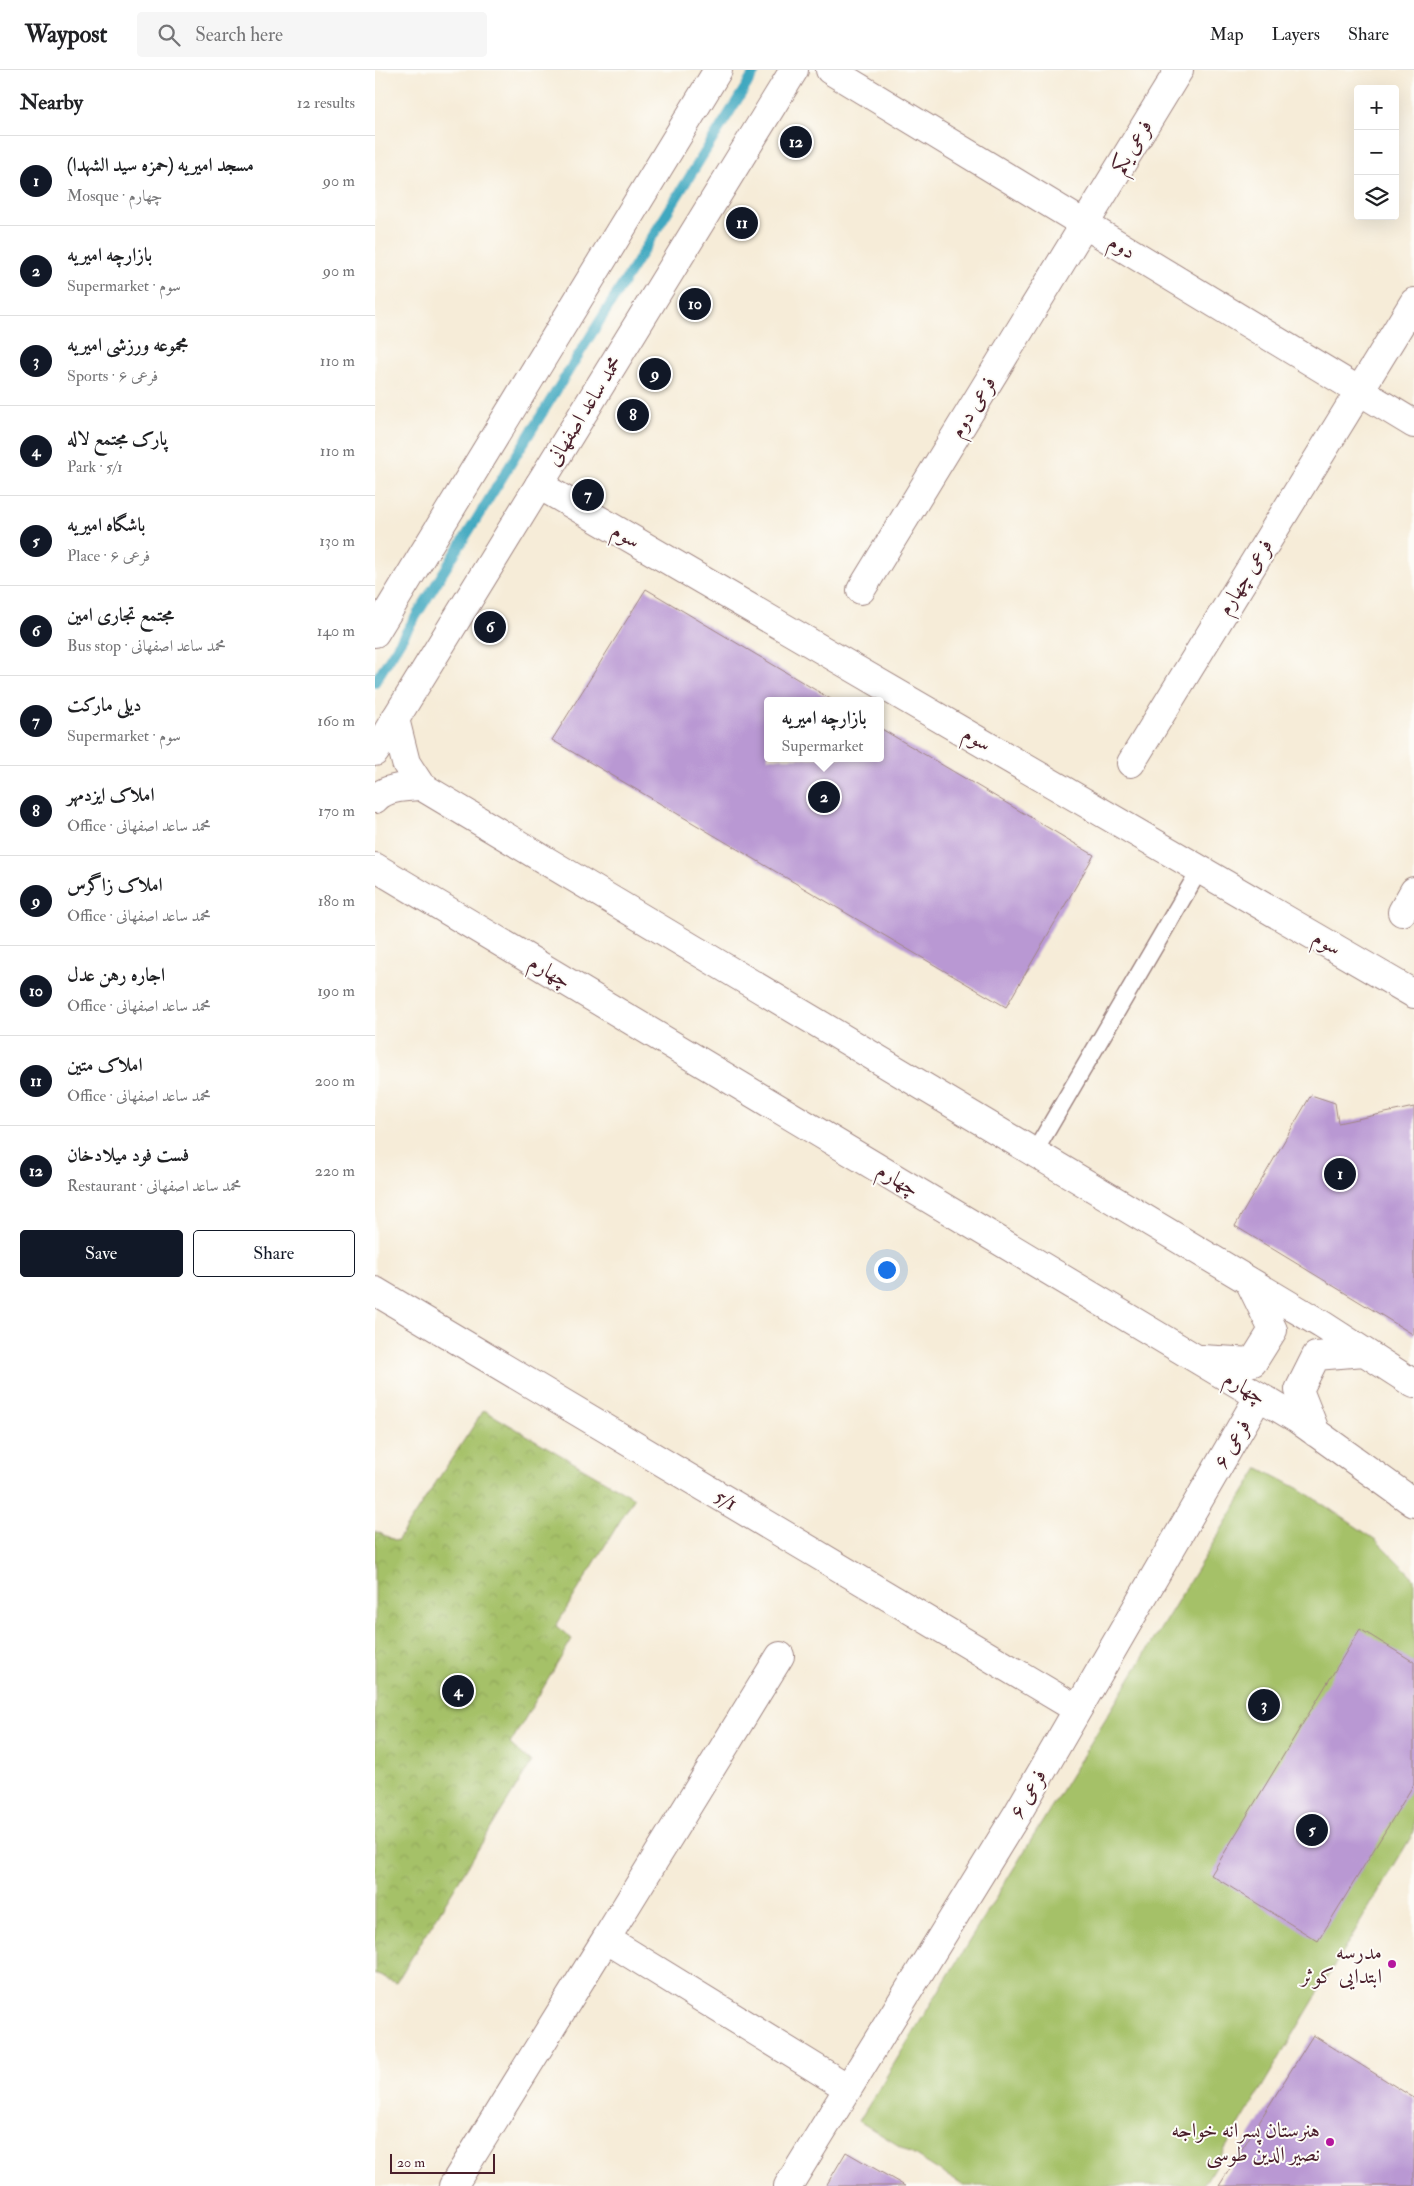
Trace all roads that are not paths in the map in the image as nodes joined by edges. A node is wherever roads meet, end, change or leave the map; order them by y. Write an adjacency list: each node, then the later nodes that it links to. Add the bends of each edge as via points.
1 (718, 70): 11 (street)
2 (794, 70): 9 (street, محمد ساعد اصفهانی)
3 (830, 70): 5 (street, دوم)
4 (1179, 70): 5 (street, فرعی یکم)
5 (1085, 225): 7 (street, دوم); 10 (street, فرعی دوم)
6 (1414, 302): 7 (street, فرعی چهارم)
7 (1360, 391): 8 (street, دوم); 14 (street, فرعی چهارم)
8 (1414, 424)
9 (539, 485): 12 (street, محمد ساعد اصفهانی); 18 (street, سوم)
10 (861, 590)
11 (375, 634)
12 (395, 719): 13 (street, محمد ساعد اصفهانی); 15 (street, via 407,763)
13 (375, 752)
14 (1131, 763)
15 (421, 786): 16 (street, via 399,788); 20 (street)
16 (375, 798)
17 (375, 867): 24 (street, چهارم)
18 (1200, 869): 19 (street, سوم); 20 (lane)
19 (1414, 994)
20 (1034, 1153): 21 (street)
21 (1249, 1282): 23 (street); 24 (street, via 1273,1330 1253,1362)
22 (375, 1291): 30 (street, 5/1)
23 (1364, 1352): 25 (street); 27 (street, via 1316,1356 1299,1390)
24 (1197, 1359): 26 (street, چهارم)
25 (1414, 1384)
26 (1259, 1396): 27 (street, چهارم); 30 (street, فرعی ۶)
27 (1317, 1433): 28 (street, چهارم)
28 (1414, 1503)
29 (780, 1656): 31 (street)
30 (1077, 1709): 32 (street, فرعی ۶, via 1019,1811)
31 (606, 1939): 32 (street); 33 (street)
32 (849, 2088): 34 (street, فرعی ۶)
33 (453, 2186)
34 (788, 2186)

